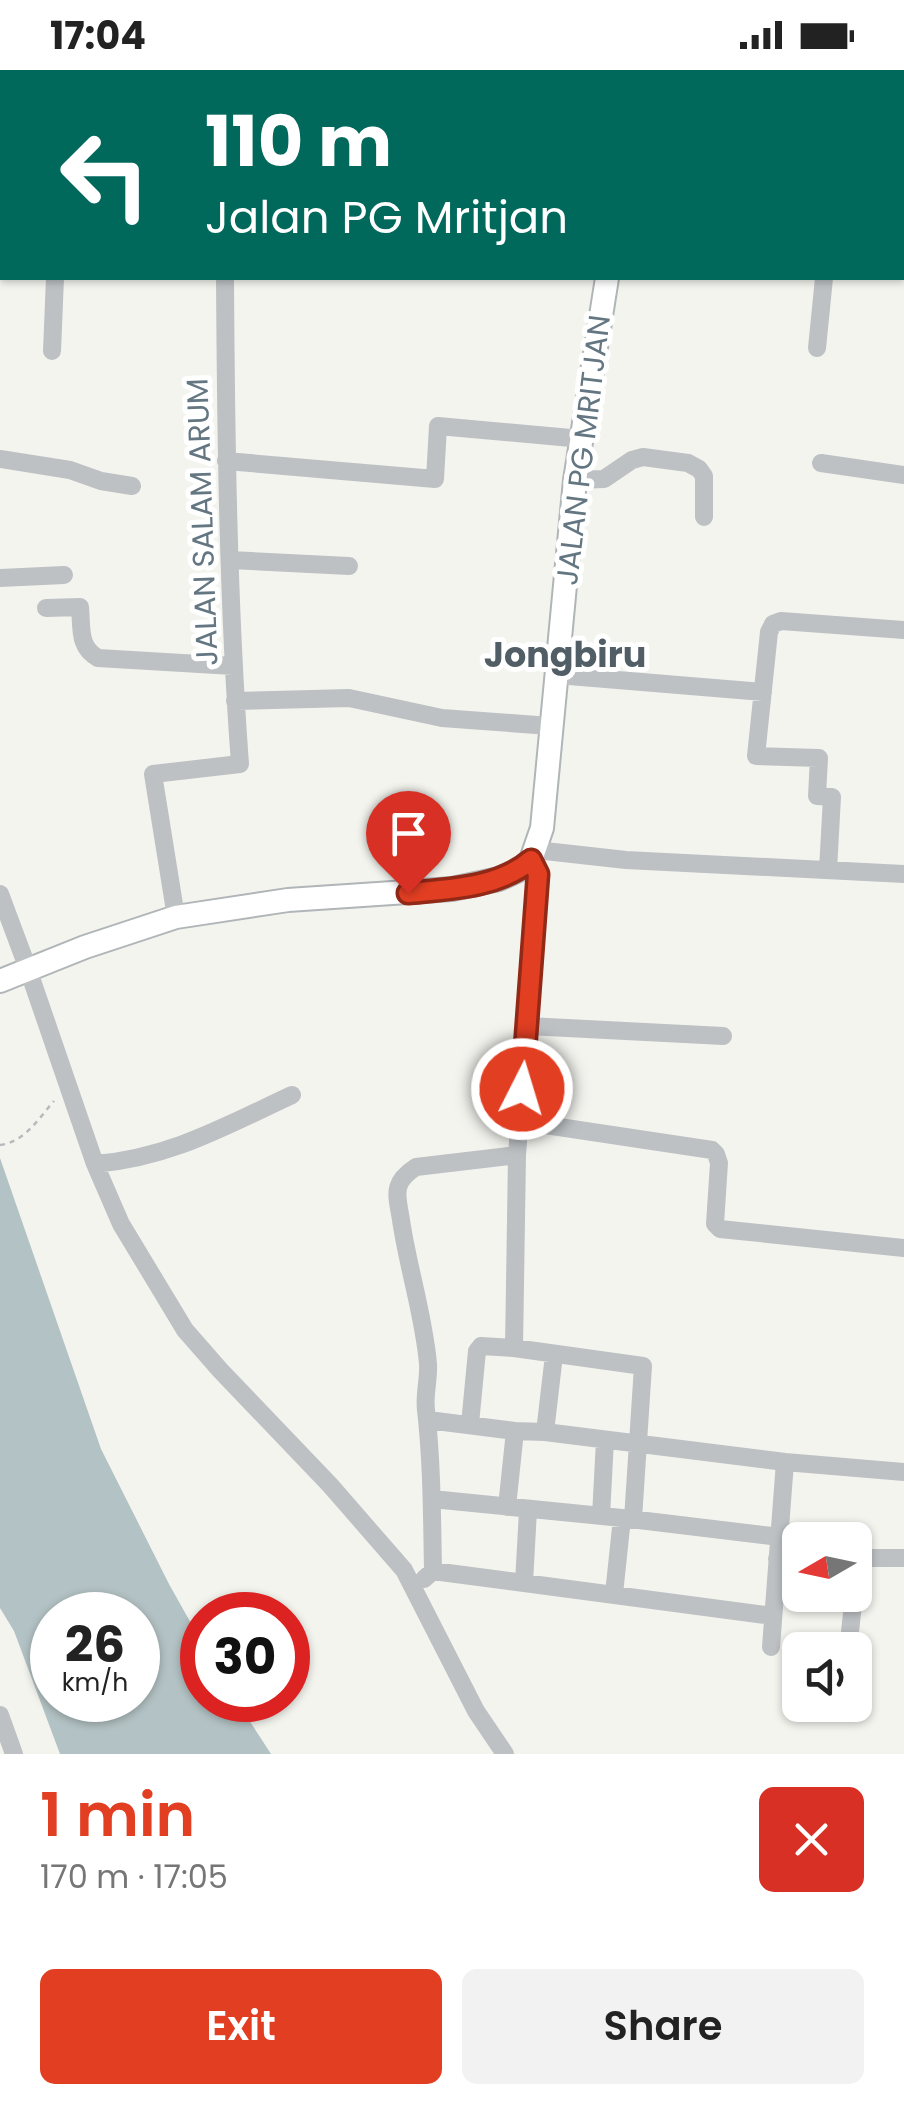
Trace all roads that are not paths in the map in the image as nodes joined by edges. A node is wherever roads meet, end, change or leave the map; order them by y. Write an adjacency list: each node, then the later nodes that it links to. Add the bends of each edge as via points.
1 (55, 280): 6 (street)
2 (225, 280): 9 (street, JALAN SALAM ARUM)
3 (607, 280): 7 (main road, JALAN PG MRITJAN)
4 (824, 280): 5 (street)
5 (817, 348)
6 (52, 351)
7 (582, 438): 9 (street, via 438,426 435,479); 12 (main road, JALAN PG MRITJAN)
8 (0, 459): 13 (street, via 56,458 101,481)
9 (226, 461): 15 (street, JALAN SALAM ARUM)
10 (822, 464): 11 (street)
11 (904, 474)
12 (575, 480): 14 (street, via 604,480 643,457 688,464 704,476); 22 (main road, JALAN PG MRITJAN)
13 (132, 486)
14 (704, 517)
15 (231, 560): 16 (street); 21 (street, JALAN SALAM ARUM)
16 (349, 566)
17 (64, 576): 18 (street)
18 (0, 578)
19 (46, 608): 21 (street, via 80,608 84,646 98,658)
20 (904, 630): 23 (street, via 781,620 768,632)
21 (233, 666): 24 (street, JALAN SALAM ARUM)
22 (557, 675): 23 (street); 25 (main road, JALAN PG MRITJAN)
23 (763, 692): 27 (street, via 756,756 819,758 817,796 832,797)
24 (236, 701): 25 (street, via 349,698 442,718); 30 (street, JALAN SALAM ARUM, via 240,764 152,774)
25 (550, 726): 26 (main road, JALAN PG MRITJAN)
26 (534, 855): 27 (street); 30 (main road, via 499,879 452,889 288,900); 32 (street)
27 (828, 870): 28 (street)
28 (904, 874)
29 (0, 894): 31 (street)
30 (176, 917): 31 (main road)
31 (19, 973): 37 (street)
32 (528, 1026): 33 (street); 35 (street)
33 (724, 1036)
34 (292, 1095): 37 (street, via 183,1146)
35 (520, 1121): 36 (street); 38 (street, via 712,1150 719,1162 720,1229)
36 (517, 1154): 39 (street); 41 (street, via 416,1168 399,1182 428,1367)
37 (95, 1164): 60 (street, via 121,1224 184,1330 330,1485)
38 (904, 1248)
39 (514, 1348): 40 (street); 42 (street, via 481,1346)
40 (554, 1355): 44 (street); 46 (street, via 644,1366)
41 (428, 1420): 42 (street); 49 (street)
42 (470, 1424): 43 (street)
43 (515, 1431): 44 (street); 50 (street)
44 (545, 1432): 45 (street)
45 (606, 1440): 46 (street); 52 (street)
46 (638, 1444): 47 (street); 53 (street)
47 (786, 1462): 48 (street); 54 (street)
48 (904, 1472)
49 (432, 1499): 50 (street); 58 (street)
50 (507, 1507): 51 (street)
51 (528, 1510): 52 (street); 59 (street)
52 (601, 1516): 53 (street)
53 (628, 1519): 54 (street); 61 (street)
54 (779, 1547): 55 (street); 62 (street)
55 (782, 1549)
56 (872, 1557): 57 (street)
57 (904, 1558)
58 (434, 1571): 59 (street); 60 (street)
59 (524, 1582): 61 (street)
60 (414, 1587): 66 (street)
61 (614, 1594): 62 (street)
62 (773, 1616): 63 (street)
63 (771, 1648)
64 (0, 1715): 65 (street)
65 (14, 1754)
66 (505, 1754)

